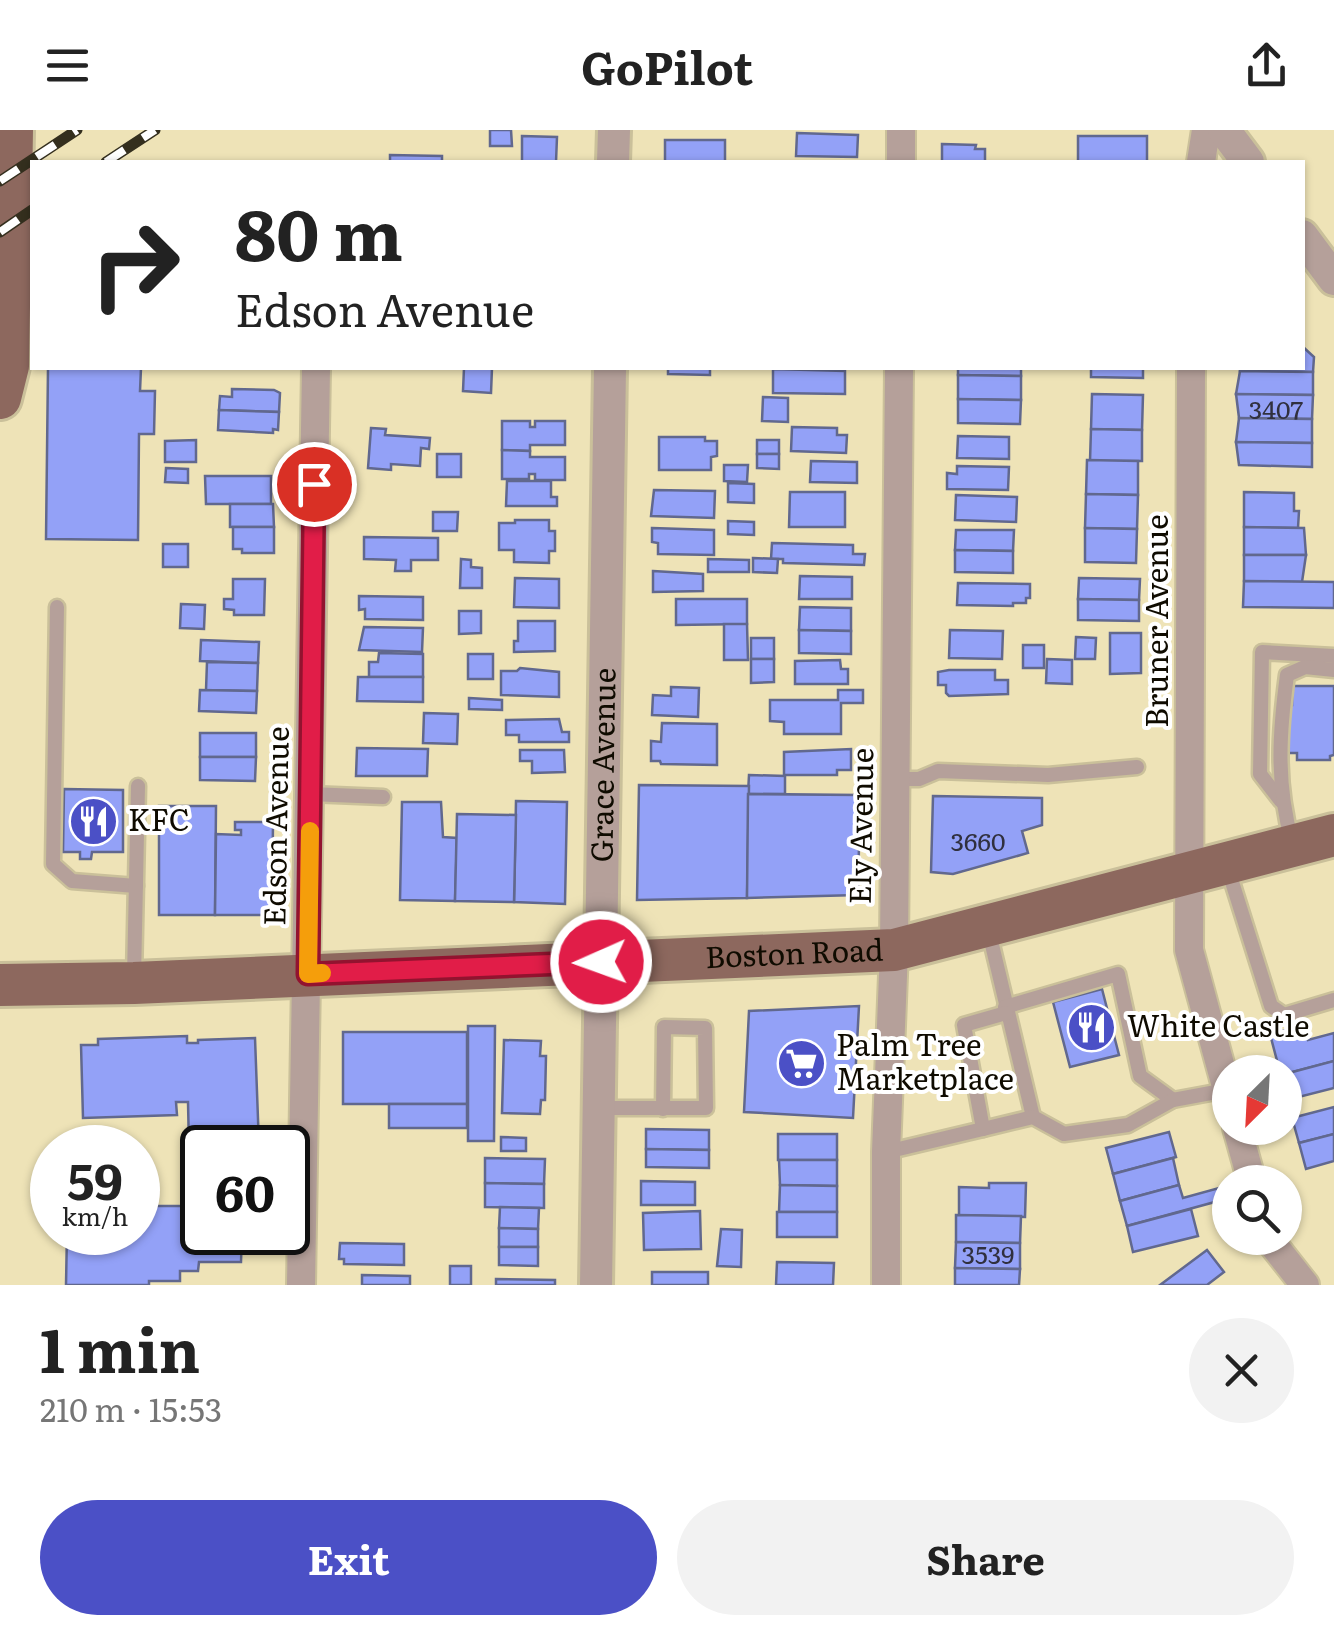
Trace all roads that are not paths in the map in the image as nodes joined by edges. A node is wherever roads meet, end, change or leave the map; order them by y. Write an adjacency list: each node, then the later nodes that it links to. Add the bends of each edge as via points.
1 (12, 130): 16 (main road, via 16,305)
2 (614, 130): 6 (street)
3 (901, 130): 7 (street)
4 (1206, 130): 8 (street)
5 (1224, 130): 9 (street)
6 (613, 160)
7 (901, 160)
8 (1201, 160)
9 (1246, 160)
10 (1305, 240): 11 (street)
11 (1334, 279)
12 (316, 370): 23 (street, Edson Avenue)
13 (610, 370): 32 (street, Grace Avenue)
14 (899, 370): 21 (street, Ely Avenue)
15 (1191, 370): 28 (street, Bruner Avenue)
16 (0, 398)
17 (58, 607): 29 (lane, via 53,864 72,882)
18 (1334, 656): 25 (lane, via 1262,652 1260,774)
19 (1334, 670): 25 (lane, via 1305,667 1287,675 1279,738)
20 (1138, 767): 21 (lane, via 1048,775 938,771)
21 (895, 779): 31 (street, Ely Avenue)
22 (138, 786): 29 (lane)
23 (310, 794): 24 (lane); 33 (street, Edson Avenue)
24 (383, 797)
25 (1282, 802): 27 (lane)
26 (1334, 835): 27 (main road, Boston Road)
27 (1294, 847): 28 (main road, Boston Road)
28 (1208, 869): 30 (main road, Boston Road); 36 (lane, via 1271,1006 1284,1014); 38 (street, Bruner Avenue, via 1189,950)
29 (136, 886): 34 (lane)
30 (988, 926): 31 (main road, Boston Road); 37 (lane)
31 (894, 950): 32 (main road, Boston Road); 45 (street, Ely Avenue)
32 (601, 962): 33 (main road, Boston Road); 41 (street, Grace Avenue)
33 (308, 974): 34 (main road, Boston Road); 47 (street, Edson Avenue)
34 (134, 983): 35 (main road, Boston Road)
35 (0, 985)
36 (1334, 1000)
37 (1006, 1010): 40 (lane, via 1118,974 1140,1076); 43 (lane); 44 (lane, via 964,1025)
38 (1217, 1055)
39 (1212, 1097): 40 (lane)
40 (1173, 1100): 43 (lane, via 1128,1125 1064,1134)
41 (599, 1108): 42 (lane); 48 (street, Grace Avenue)
42 (663, 1109): 42 (lane, via 706,1108 705,1028 664,1027)
43 (1033, 1117): 44 (lane)
44 (984, 1128): 45 (lane)
45 (886, 1152): 49 (street, Ely Avenue)
46 (1281, 1255): 50 (street)
47 (300, 1285)
48 (596, 1285)
49 (886, 1285)
50 (1305, 1285)

